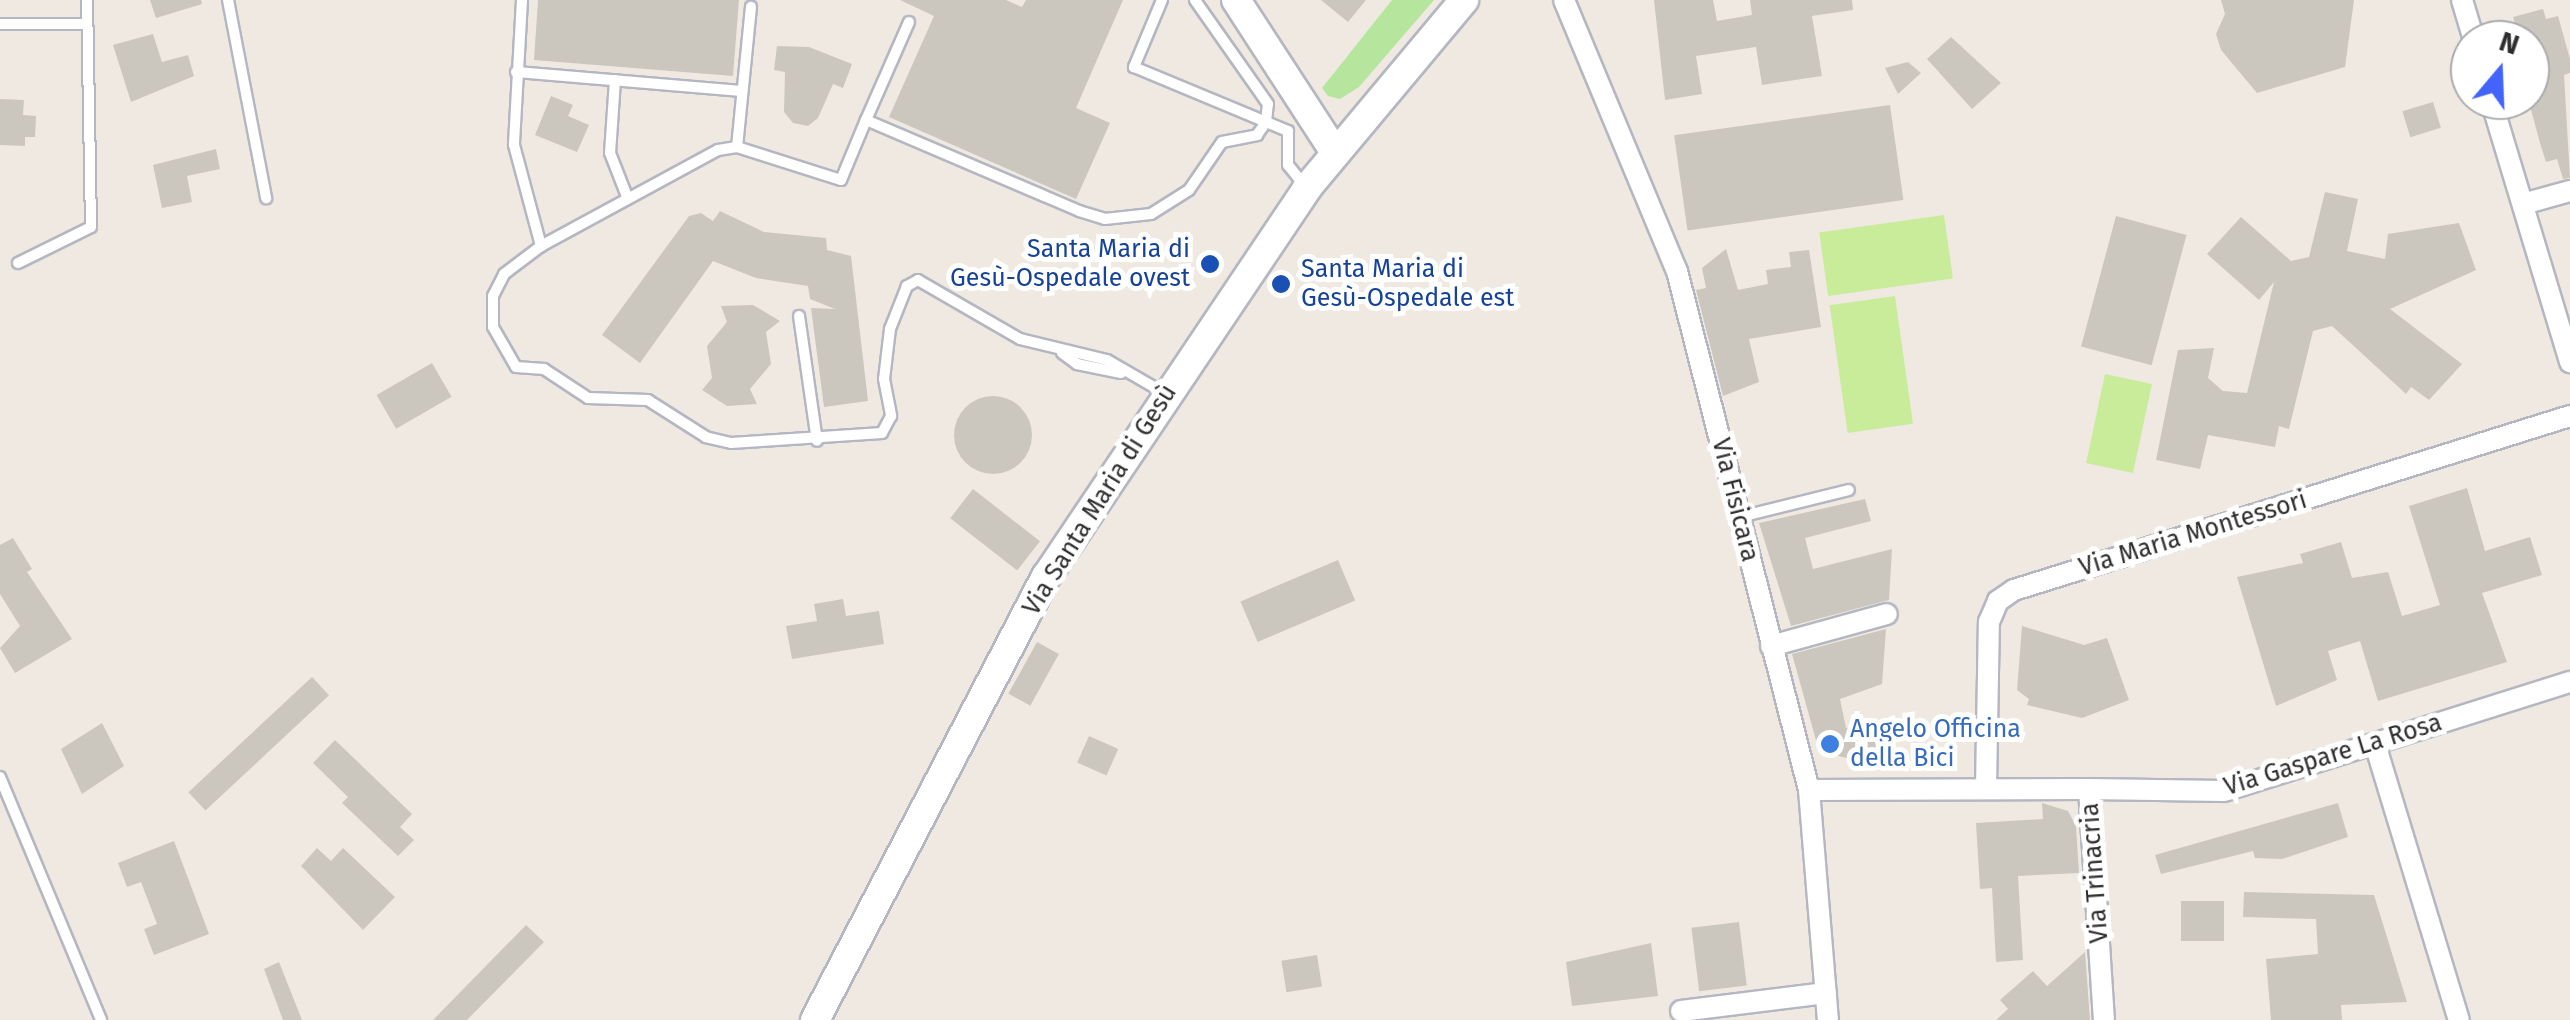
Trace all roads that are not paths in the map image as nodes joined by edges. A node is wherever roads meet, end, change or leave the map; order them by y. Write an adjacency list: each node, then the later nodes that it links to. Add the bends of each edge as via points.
1 (87, 0): 13 (lane)
2 (228, 0): 25 (lane)
3 (522, 0): 15 (lane)
4 (1162, 0): 20 (lane, via 1134,67)
5 (1195, 0): 20 (lane, via 1268,104)
6 (1236, 0): 22 (main road)
7 (1453, 0): 14 (main road)
8 (1464, 0): 14 (main road)
9 (1564, 0): 36 (street, Via Fisicara, via 1678,272)
10 (751, 8): 17 (lane)
11 (909, 22): 18 (lane)
12 (0, 24): 13 (lane)
13 (87, 24): 29 (lane, via 91,227)
14 (1415, 54): 22 (main road, Via Santa Maria di Gesù)
15 (516, 72): 16 (lane); 28 (lane, via 514,145)
16 (615, 80): 17 (lane); 26 (lane, via 610,153)
17 (742, 91): 21 (lane)
18 (866, 120): 20 (lane, via 1080,211 1126,219 1176,203 1222,142 1257,135); 21 (lane, via 841,180)
19 (2498, 120): 27 (street)
20 (1266, 122): 23 (lane, via 1288,131 1288,165)
21 (737, 147): 26 (lane)
22 (1334, 151): 23 (main road, Via Santa Maria di Gesù)
23 (1307, 188): 32 (main road, Via Santa Maria di Gesù)
24 (2570, 190): 27 (street)
25 (266, 198)
26 (628, 198): 28 (lane)
27 (2522, 204): 31 (street)
28 (541, 246): 34 (lane, via 504,274 492,296 493,326 516,366 544,369 588,398 648,400 706,437)
29 (18, 263)
30 (799, 316): 34 (lane)
31 (2570, 362)
32 (1166, 394): 34 (lane, via 1097,357 1061,352 986,322 918,280 897,304 884,354 889,426 882,433); 45 (main road, Via Santa Maria di Gesù, via 1046,577)
33 (2570, 416): 42 (street, Via Maria Montessori, via 2014,590 1998,601 1990,622)
34 (818, 442)
35 (1849, 490): 36 (lane)
36 (1739, 518): 38 (street, Via Fisicara)
37 (1887, 614): 38 (street)
38 (1771, 646): 44 (street, Via Fisicara)
39 (2570, 682): 40 (street, Via Gaspare La Rosa)
40 (2375, 744): 43 (street, Via Gaspare La Rosa, via 2224,791); 53 (street)
41 (0, 777): 48 (lane)
42 (1976, 788): 43 (street, Via Trinacria); 44 (street, Via Trinacria)
43 (2090, 789): 52 (street, Via Trinacria)
44 (1808, 790): 46 (street, Via Fisicara)
45 (834, 978): 49 (main road); 50 (main road)
46 (1826, 993): 47 (street); 51 (street, Via Fisicara)
47 (1681, 1011)
48 (101, 1020)
49 (804, 1020)
50 (815, 1020)
51 (1828, 1020)
52 (2104, 1020)
53 (2459, 1020)

